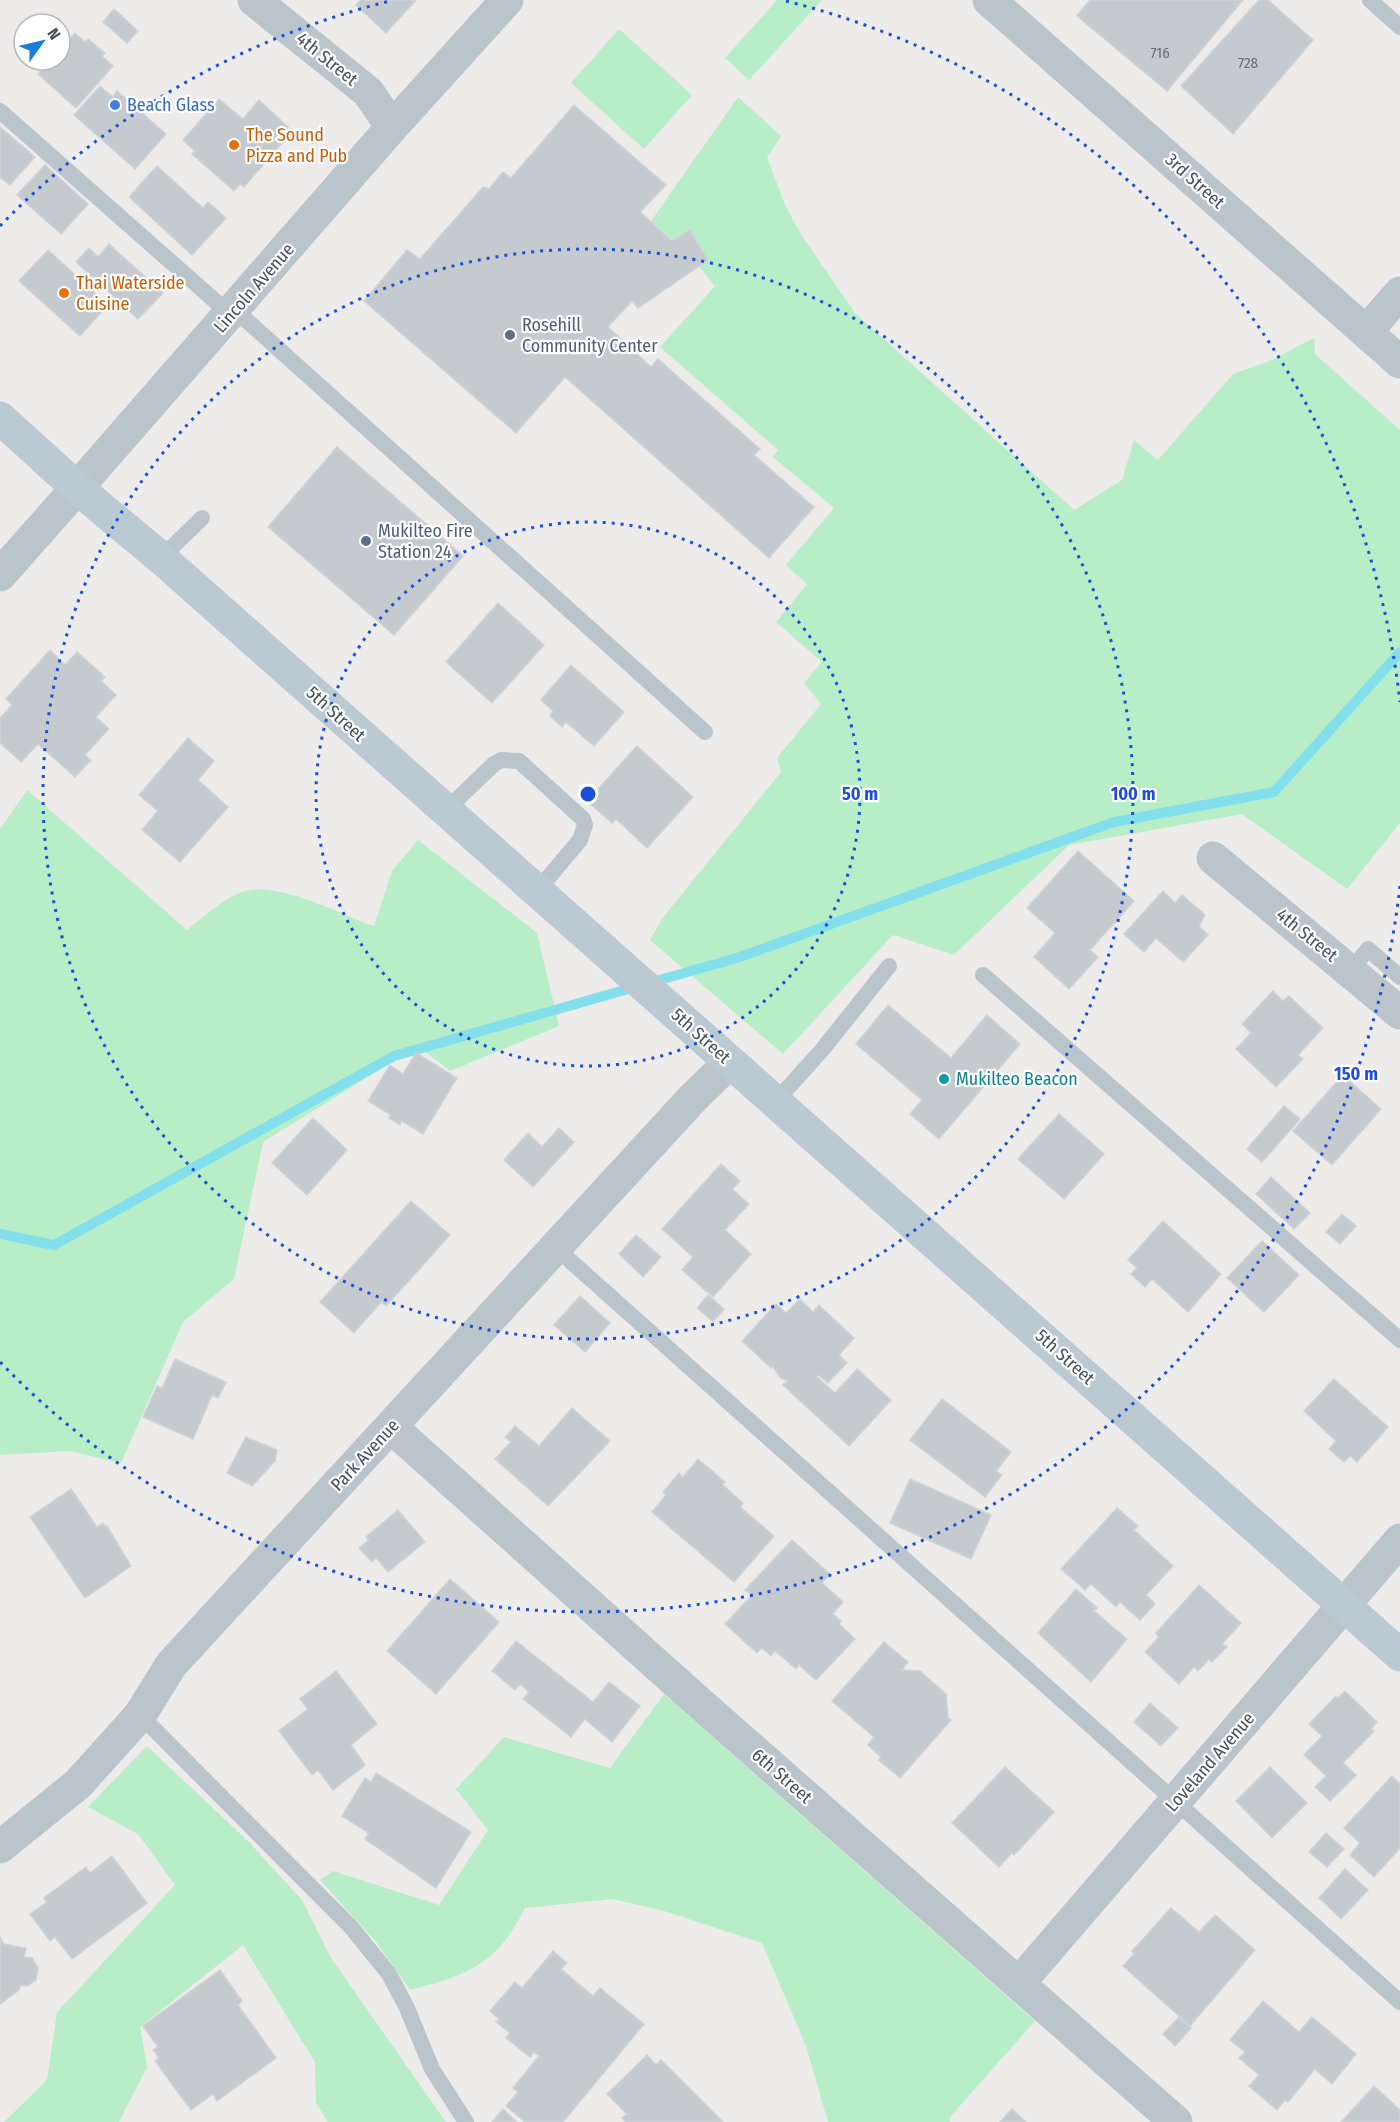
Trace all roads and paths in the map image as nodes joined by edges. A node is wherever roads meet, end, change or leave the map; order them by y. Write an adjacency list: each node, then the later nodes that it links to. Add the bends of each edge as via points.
1 (254, 0): 7 (street, 4th Street, via 368,92)
2 (507, 0): 7 (street, Lincoln Avenue)
3 (989, 0): 10 (street, 3rd Street)
4 (1370, 0): 5 (lane)
5 (1400, 27)
6 (0, 111): 9 (lane)
7 (392, 127): 9 (street, Lincoln Avenue)
8 (1400, 293): 10 (street)
9 (233, 312): 13 (street, Lincoln Avenue); 17 (lane, via 319,384)
10 (1366, 332): 11 (street, 3rd Street)
11 (1400, 362)
12 (0, 418): 13 (main road, 5th Street)
13 (77, 488): 15 (main road, 5th Street); 16 (street, Lincoln Avenue)
14 (202, 518): 15 (lane)
15 (161, 558): 18 (main road, 5th Street)
16 (0, 575)
17 (705, 732)
18 (445, 811): 20 (main road, 5th Street); 20 (lane, via 494,764 501,760 519,761 585,825 580,840)
19 (1213, 858): 21 (street, 4th Street)
20 (537, 891): 26 (main road, 5th Street)
21 (1359, 959): 24 (lane); 25 (street, 4th Street)
22 (889, 966): 27 (lane)
23 (983, 975): 29 (lane)
24 (1400, 976)
25 (1400, 1013)
26 (730, 1062): 27 (main road, 5th Street); 28 (street, Park Avenue)
27 (776, 1101): 32 (main road, 5th Street)
28 (556, 1248): 30 (street, Park Avenue); 35 (lane)
29 (1400, 1340)
30 (391, 1427): 34 (street, Park Avenue, via 171,1665); 37 (street, 6th Street)
31 (1400, 1540): 32 (street, Loveland Avenue)
32 (1343, 1605): 33 (main road, 5th Street); 35 (street, Loveland Avenue)
33 (1400, 1655)
34 (140, 1715): 36 (street, Park Avenue, via 78,1784); 39 (lane, via 351,1927 389,1974 432,2069)
35 (1176, 1801): 37 (street, Loveland Avenue); 38 (lane)
36 (0, 1847)
37 (1019, 1983): 40 (street, 6th Street)
38 (1400, 2002)
39 (466, 2122)
40 (1176, 2122)

